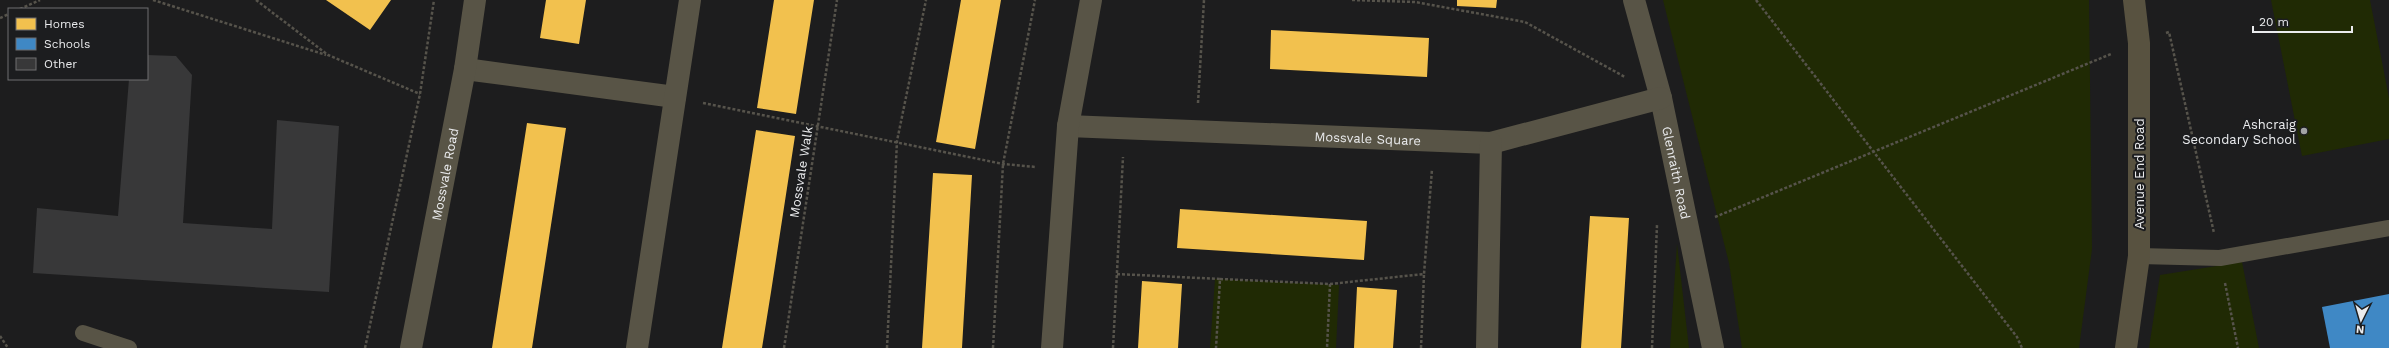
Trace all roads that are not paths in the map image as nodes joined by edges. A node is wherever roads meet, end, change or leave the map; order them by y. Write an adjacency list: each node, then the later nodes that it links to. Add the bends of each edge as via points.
1 (475, 0): 6 (street, Mossvale Road)
2 (690, 0): 7 (street)
3 (1091, 0): 9 (street)
4 (1634, 0): 8 (street, Glenraith Road)
5 (2134, 0): 12 (street, Avenue End Road, via 2139,43)
6 (465, 69): 7 (street); 15 (street, Mossvale Road)
7 (675, 97): 16 (street)
8 (1661, 98): 10 (street, Mossvale Square); 19 (street, Glenraith Road)
9 (1068, 126): 10 (street, Mossvale Square); 17 (street)
10 (1491, 143): 18 (street)
11 (2389, 228): 12 (lane, via 2220,258)
12 (2139, 256): 20 (street, Avenue End Road)
13 (84, 333): 14 (lane)
14 (129, 348)
15 (411, 348)
16 (637, 348)
17 (1052, 348)
18 (1487, 348)
19 (1713, 348)
20 (2126, 348)

